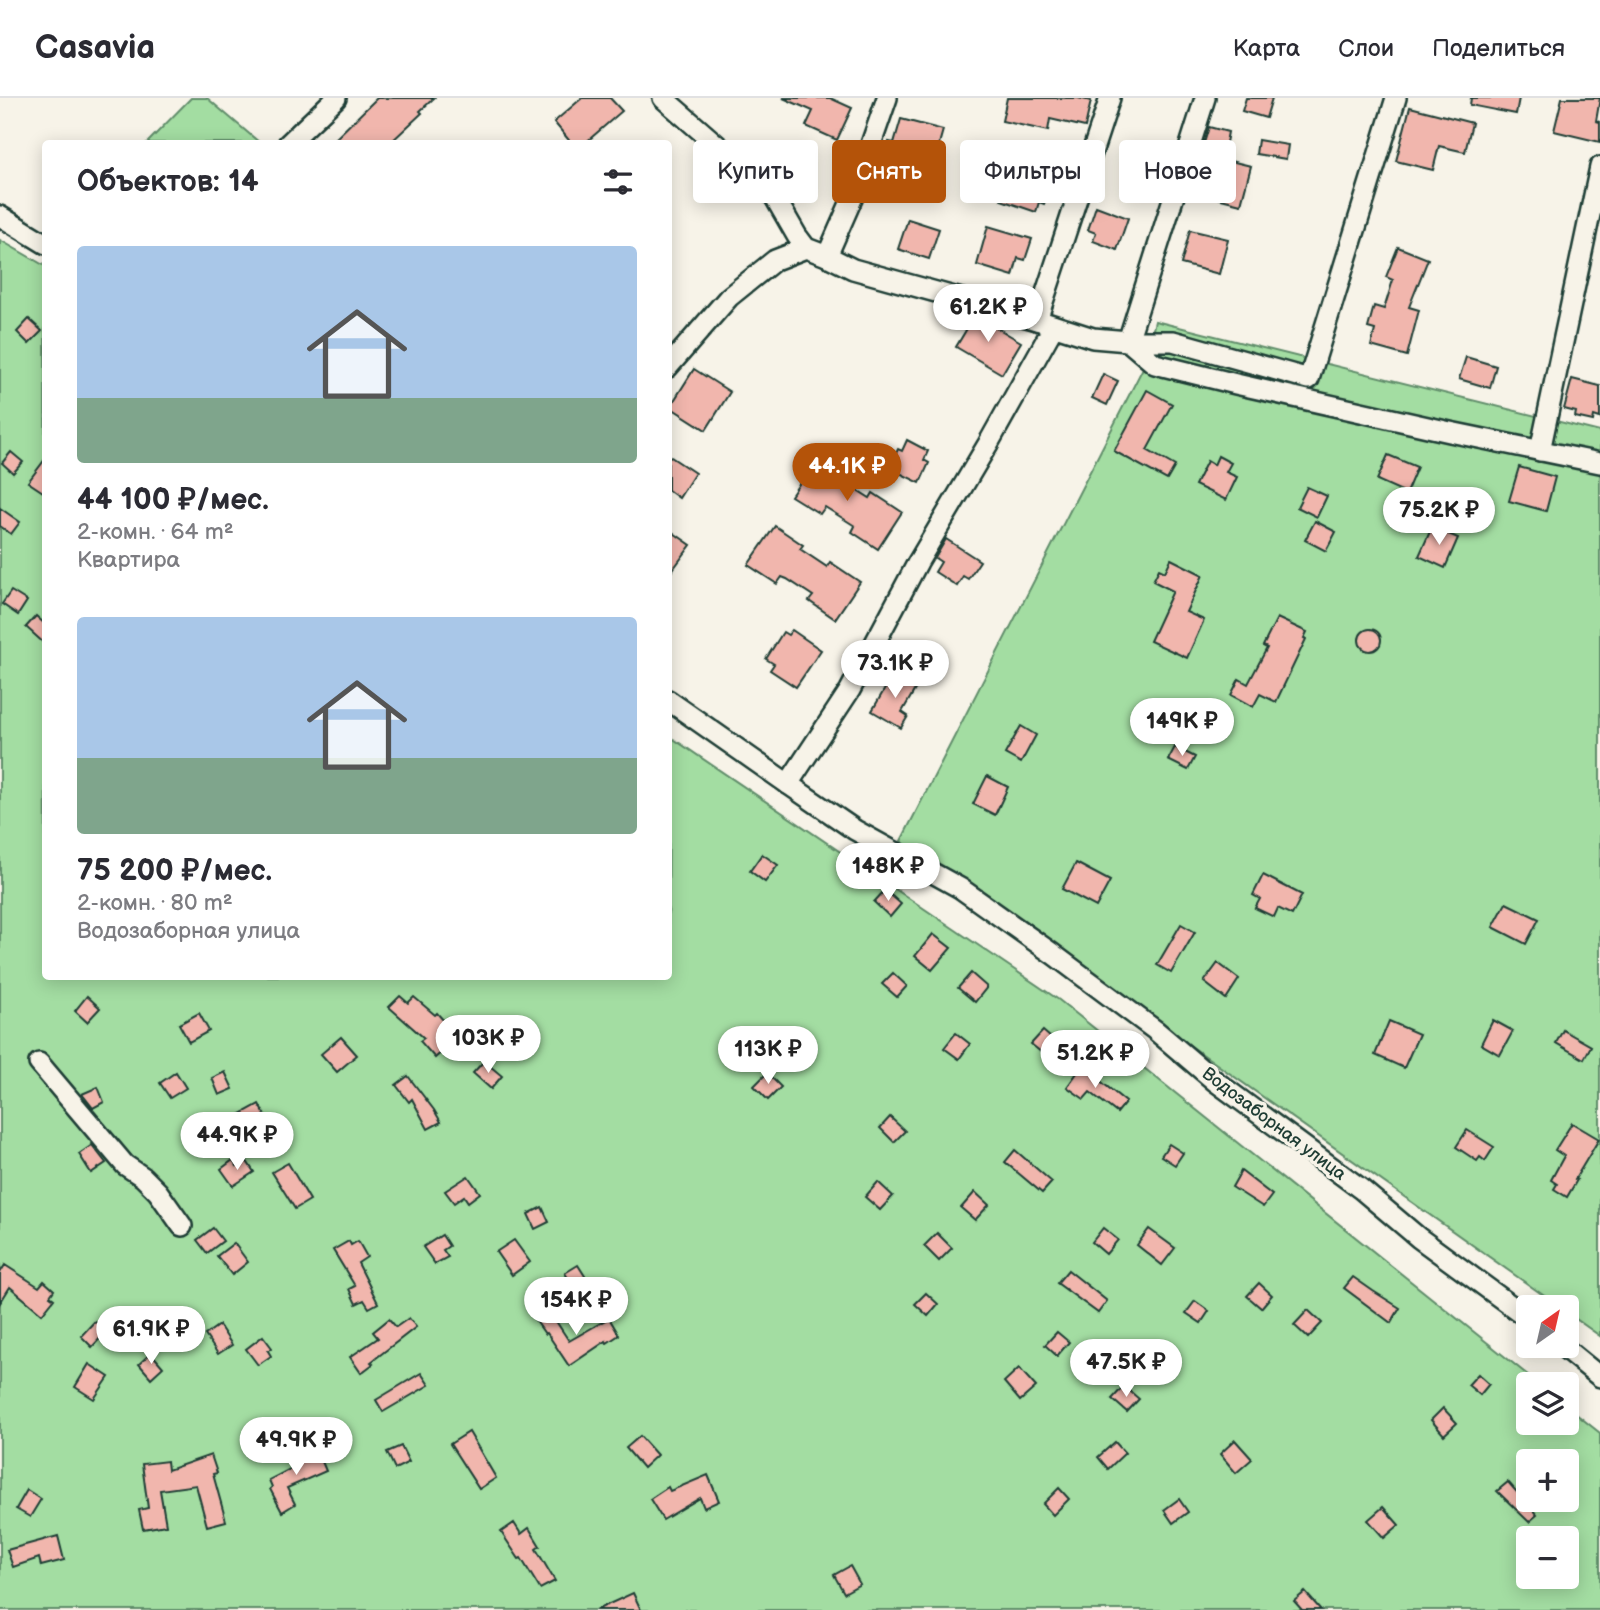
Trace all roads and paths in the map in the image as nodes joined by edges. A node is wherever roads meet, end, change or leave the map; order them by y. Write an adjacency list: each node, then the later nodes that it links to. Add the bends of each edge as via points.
1 (335, 98): 7 (street)
2 (663, 98): 11 (street, via 770,189)
3 (887, 98): 12 (street)
4 (1110, 98): 13 (street)
5 (1205, 98): 14 (street)
6 (1396, 98): 14 (street, via 1309,379 1173,341)
7 (292, 140)
8 (1600, 167): 16 (street)
9 (0, 216): 10 (street)
10 (42, 242)
11 (806, 248): 12 (street); 15 (street, via 775,260 729,297)
12 (827, 256): 13 (street, via 853,269)
13 (1046, 323): 14 (street, via 1093,338); 19 (street, via 988,444 850,690)
14 (1128, 341): 16 (street, via 1155,364)
15 (672, 362)
16 (1540, 451): 17 (street)
17 (1600, 463)
18 (672, 703): 19 (street, Водозаборная улица)
19 (788, 784): 22 (street, Водозаборная улица, via 855,830 960,888 1053,954)
20 (39, 1063): 21 (street, via 125,1164 158,1192)
21 (182, 1226)
22 (1516, 1309)
23 (1577, 1358): 24 (street)
24 (1600, 1377)

